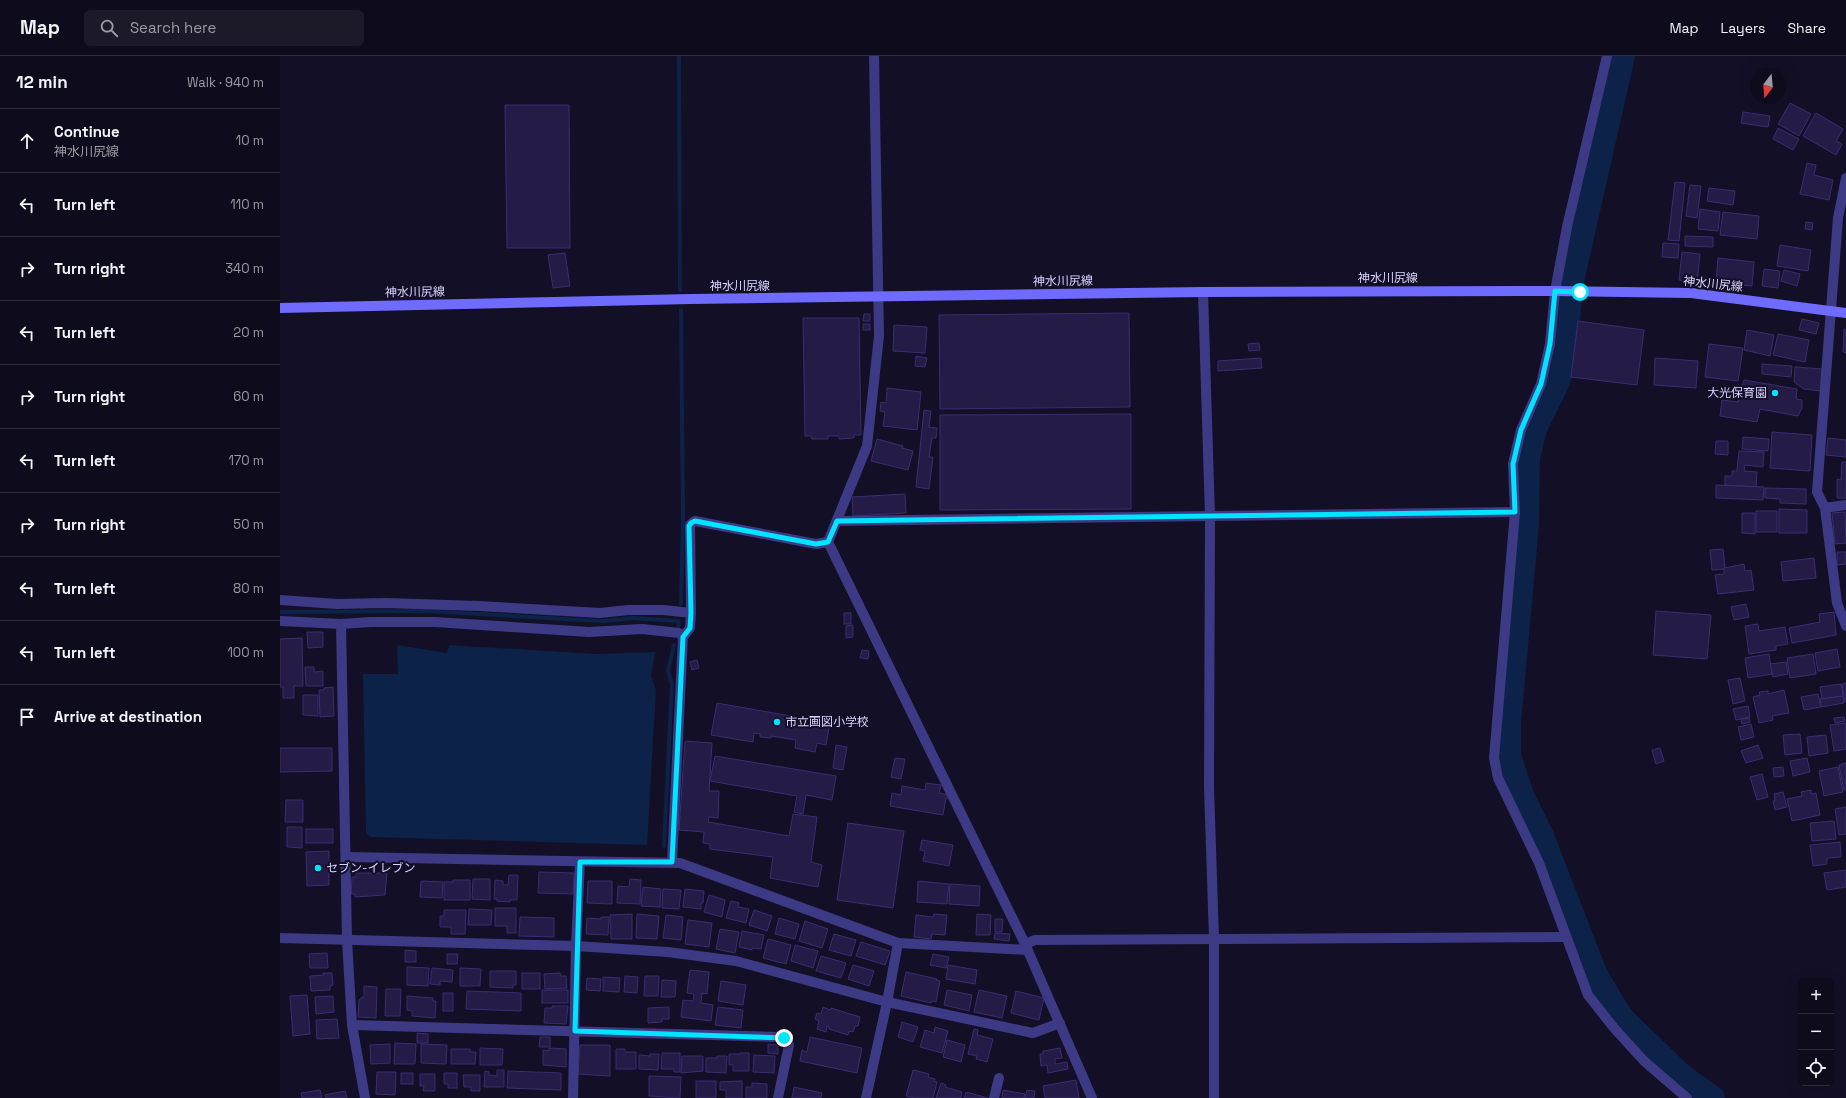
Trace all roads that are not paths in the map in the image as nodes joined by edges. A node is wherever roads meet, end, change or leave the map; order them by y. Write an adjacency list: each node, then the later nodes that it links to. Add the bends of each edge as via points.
1 (874, 56): 6 (street)
2 (1607, 56): 4 (street, via 1567,227)
3 (1846, 178): 8 (street, via 1838,218)
4 (1558, 291): 5 (main road, 神水川尻線); 8 (main road, 神水川尻線, via 1691,293); 12 (street, via 1541,384 1521,430 1513,464)
5 (1203, 292): 6 (main road, 神水川尻線); 13 (street)
6 (878, 297): 7 (main road, 神水川尻線); 14 (street, via 879,336 867,446)
7 (280, 308)
8 (1831, 310): 9 (main road, 神水川尻線); 11 (street, via 1817,492)
9 (1846, 313)
10 (1846, 505): 11 (street)
11 (1825, 508): 20 (street, via 1836,602)
12 (1515, 512): 13 (street); 25 (street, via 1494,758 1498,778 1539,863)
13 (1210, 516): 14 (street); 27 (street, via 1209,787)
14 (837, 521): 15 (street)
15 (828, 542): 17 (street, via 816,544 693,522 689,526); 31 (street)
16 (280, 600): 17 (street, via 337,604 464,605 600,613 663,610)
17 (691, 613): 21 (street, via 690,628)
18 (280, 621): 19 (street)
19 (341, 624): 21 (street, via 404,621 589,632 642,629 679,633); 22 (street)
20 (1846, 626)
21 (683, 637): 24 (street)
22 (346, 857): 23 (street); 28 (street)
23 (580, 862): 24 (street); 30 (street)
24 (672, 862): 29 (street)
25 (1565, 937): 27 (street); 44 (street, via 1588,995 1644,1061)
26 (280, 938): 28 (street)
27 (1214, 939): 31 (street, via 1035,940); 43 (street)
28 (347, 940): 30 (street); 34 (street)
29 (898, 943): 31 (street); 32 (street)
30 (576, 946): 32 (street, via 668,952 736,961); 35 (street)
31 (1026, 947): 33 (street)
32 (888, 1002): 33 (street, via 1033,1033); 40 (street)
33 (1060, 1023): 42 (street)
34 (352, 1025): 35 (street); 37 (street)
35 (575, 1031): 38 (street); 39 (street, via 784,1038 788,1041 789,1049)
36 (999, 1078): 41 (street)
37 (365, 1098)
38 (573, 1098)
39 (778, 1098)
40 (866, 1098)
41 (994, 1098)
42 (1092, 1098)
43 (1214, 1098)
44 (1687, 1098)

